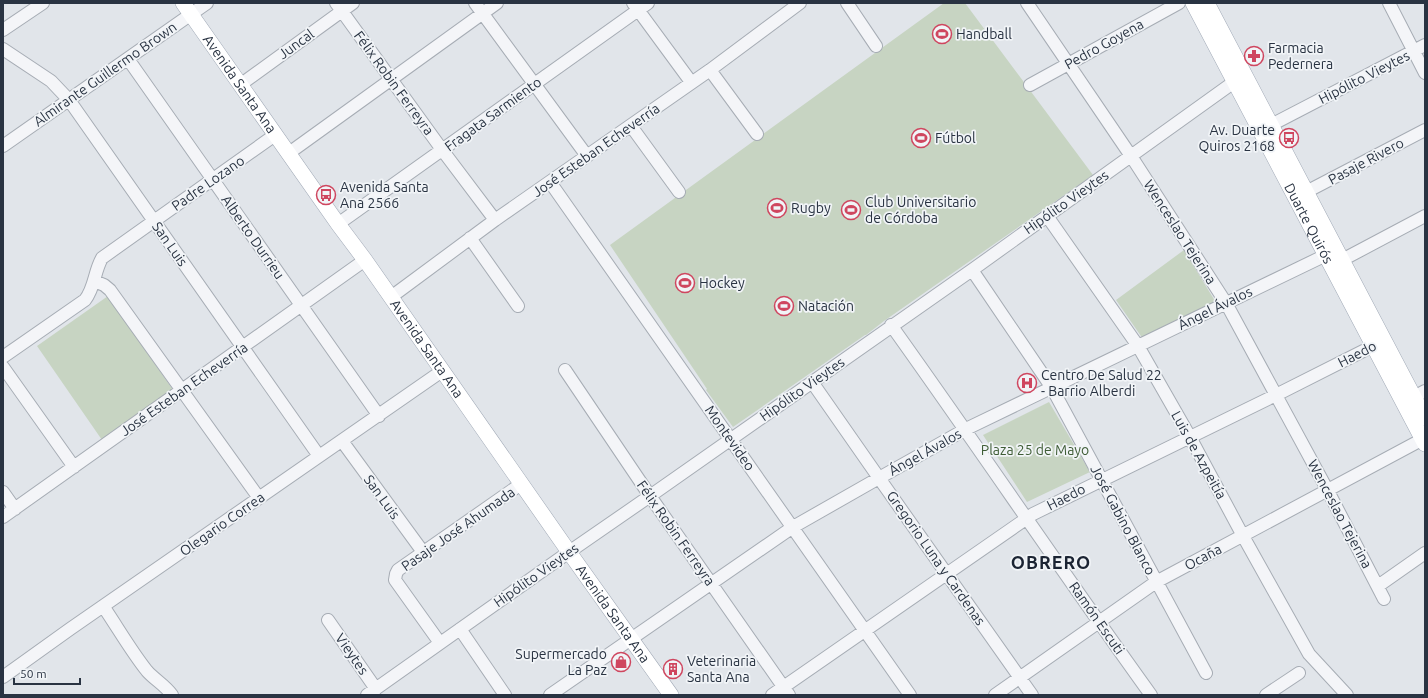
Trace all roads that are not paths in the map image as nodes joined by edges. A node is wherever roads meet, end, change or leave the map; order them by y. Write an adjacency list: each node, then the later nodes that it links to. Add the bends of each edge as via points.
1 (43, 3): 17 (street)
2 (207, 3): 15 (street, Almirante Guillermo Brown)
3 (353, 3): 14 (street, Juncal)
4 (475, 3): 16 (street)
5 (497, 3): 16 (street)
6 (847, 3): 19 (street)
7 (1027, 3): 23 (street, Wenceslao Tejerina)
8 (1179, 3): 23 (street, Pedro Goyena)
9 (1193, 3): 26 (main road, Duarte Quirós)
10 (1207, 3): 26 (main road, Duarte Quirós)
11 (1389, 3): 21 (street)
12 (795, 4): 24 (street, José Esteban Echeverría)
13 (640, 5): 28 (street); 29 (street, Fragata Sarmiento)
14 (338, 7): 27 (street, Félix Robin Ferreyra); 30 (street, Juncal)
15 (187, 9): 22 (street, Almirante Guillermo Brown); 30 (main road, Avenida Santa Ana)
16 (483, 14): 27 (street); 29 (street)
17 (3, 30)
18 (1425, 45): 21 (street, Hipólito Vieytes)
19 (876, 46)
20 (3, 49): 32 (street, San Luis, via 51,81)
21 (1414, 51): 25 (street); 34 (street, Hipólito Vieytes)
22 (128, 59): 32 (street, Almirante Guillermo Brown); 43 (street, Alberto Durrieu)
23 (1068, 64): 31 (street, Pedro Goyena); 42 (street, Wenceslao Tejerina)
24 (710, 70): 28 (street, José Esteban Echeverría); 36 (street)
25 (1425, 73)
26 (1240, 78): 34 (main road, Duarte Quirós); 42 (street, Hipólito Vieytes)
27 (392, 80): 39 (street, Félix Robin Ferreyra); 40 (street)
28 (691, 82): 33 (street, José Esteban Echeverría)
29 (535, 84): 39 (street, Fragata Sarmiento); 41 (street)
30 (240, 85): 37 (main road, Avenida Santa Ana)
31 (1030, 85)
32 (69, 100): 38 (street, Almirante Guillermo Brown); 50 (street, San Luis)
33 (631, 126): 41 (street, José Esteban Echeverría); 45 (street)
34 (1266, 129): 46 (main road, Duarte Quirós); 53 (main road, Duarte Quirós)
35 (1425, 130): 46 (street, Pasaje Rivero)
36 (757, 134)
37 (275, 135): 40 (main road, Avenida Santa Ana); 43 (street, Padre Lozano)
38 (3, 146)
39 (442, 150): 49 (street, Félix Robin Ferreyra); 51 (street, Fragata Sarmiento)
40 (288, 154): 51 (main road, Avenida Santa Ana)
41 (587, 156): 44 (street, José Esteban Echeverría)
42 (1131, 156): 47 (street, Hipólito Vieytes); 59 (street, Wenceslao Tejerina)
43 (213, 180): 50 (street, Padre Lozano); 60 (street, Alberto Durrieu)
44 (550, 182): 49 (street, José Esteban Echeverría); 79 (street, Montevideo)
45 (679, 192)
46 (1306, 192): 55 (main road, Duarte Quirós)
47 (1047, 216): 56 (street, Hipólito Vieytes); 64 (street, Luis de Azpeitía)
48 (1425, 216): 55 (street)
49 (495, 220): 52 (street, José Esteban Echeverría)
50 (154, 221): 57 (street, Padre Lozano, via 102,258); 65 (street, San Luis)
51 (338, 224): 54 (main road, Avenida Santa Ana)
52 (470, 238): 58 (street, José Esteban Echeverría); 61 (street)
53 (1326, 255): 59 (street, Ángel Ávalos); 63 (main road, Duarte Quirós)
54 (365, 260): 58 (main road, Avenida Santa Ana); 60 (street, José Esteban Echeverría)
55 (1342, 260): 63 (main road, Duarte Quirós)
56 (972, 270): 62 (street, Hipólito Vieytes); 71 (street, José Gabino Blanco)
57 (94, 281): 66 (street, Padre Lozano, via 85,300); 72 (street, via 110,290)
58 (390, 297): 69 (main road, Avenida Santa Ana)
59 (1226, 303): 64 (street, Ángel Ávalos); 74 (street, Wenceslao Tejerina)
60 (301, 306): 65 (street, José Esteban Echeverría); 75 (street, Alberto Durrieu)
61 (518, 306)
62 (891, 325): 70 (street, Hipólito Vieytes); 77 (street, Ramón Escuti)
63 (1379, 343): 73 (main road, Duarte Quirós); 74 (street, Haedo); 81 (main road, Duarte Quirós)
64 (1138, 346): 71 (street, Ángel Ávalos); 78 (street, Luis de Azpeitía)
65 (243, 347): 72 (street, José Esteban Echeverría); 82 (street, San Luis)
66 (3, 357)
67 (3, 367): 83 (street)
68 (565, 370): 89 (street, Félix Robin Ferreyra)
69 (442, 371): 75 (street, Olegario Correa); 86 (main road, Avenida Santa Ana)
70 (812, 382): 79 (street, Hipólito Vieytes); 84 (street, Gregorio Luna y Cardenas)
71 (1052, 388): 77 (street, Ángel Ávalos); 85 (street, José Gabino Blanco)
72 (182, 390): 83 (street, José Esteban Echeverría); 90 (street)
73 (1420, 394): 76 (main road, Duarte Quirós)
74 (1276, 395): 78 (street, Haedo); 87 (street, Wenceslao Tejerina)
75 (378, 416): 80 (street, Olegario Correa)
76 (1425, 418)
77 (966, 430): 84 (street, Ángel Ávalos); 93 (street, Ramón Escuti)
78 (1190, 437): 85 (street, Haedo); 95 (street, Luis de Azpeitía)
79 (731, 439): 89 (street, Hipólito Vieytes); 94 (street, Montevideo)
80 (342, 441): 82 (street, Olegario Correa); 96 (street, San Luis)
81 (1424, 441): 87 (street, Ocaña)
82 (320, 456): 90 (street, Olegario Correa)
83 (74, 467): 91 (street, José Esteban Echeverría)
84 (878, 478): 94 (street, Ángel Ávalos); 99 (street, Gregorio Luna y Cardenas)
85 (1101, 480): 93 (street, Haedo); 100 (street, José Gabino Blanco)
86 (521, 484): 96 (street, Pasaje José Ahumada); 97 (main road, Avenida Santa Ana)
87 (1328, 491): 95 (street, Ocaña); 102 (street, Wenceslao Tejerina)
88 (3, 492): 91 (street)
89 (650, 496): 97 (street, Hipólito Vieytes); 101 (street, Félix Robin Ferreyra)
90 (259, 498): 104 (street, Olegario Correa)
91 (15, 509): 92 (street, José Esteban Echeverría)
92 (3, 517)
93 (1026, 518): 99 (street, Haedo); 106 (street, Ramón Escuti)
94 (793, 527): 101 (street, Ángel Ávalos); 108 (street, Montevideo)
95 (1243, 536): 100 (street, Ocaña); 127 (street, Luis de Azpeitía, via 1309,654)
96 (423, 552): 110 (street, Pasaje José Ahumada, via 398,570 395,580)
97 (569, 552): 107 (street, Hipólito Vieytes); 109 (main road, Avenida Santa Ana)
98 (1425, 553): 102 (street)
99 (947, 573): 108 (street, Haedo); 114 (street, Gregorio Luna y Cardenas)
100 (1156, 582): 106 (street, Ocaña); 111 (street, José Gabino Blanco)
101 (711, 583): 109 (street, Ángel Ávalos); 115 (street, Félix Robin Ferreyra)
102 (1378, 586): 103 (street, Wenceslao Tejerina)
103 (1384, 599)
104 (103, 606): 113 (street, Olegario Correa); 117 (street, via 150,675)
105 (328, 620): 116 (street, Vieytes)
106 (1099, 622): 114 (street, Ocaña); 125 (street, Ramón Escuti)
107 (460, 629): 110 (street, Hipólito Vieytes); 118 (street)
108 (865, 630): 115 (street, Haedo); 122 (street, Montevideo)
109 (631, 639): 119 (street, Ángel Ávalos); 120 (main road, Avenida Santa Ana)
110 (440, 643): 116 (street, Hipólito Vieytes)
111 (1206, 672)
112 (1298, 673): 126 (street)
113 (3, 677)
114 (1020, 677): 123 (street, Ocaña); 124 (street, Gregorio Luna y Cardenas)
115 (786, 691): 121 (street, Haedo)
116 (372, 692)
117 (172, 695)
118 (505, 695)
119 (550, 695)
120 (671, 695)
121 (772, 695)
122 (910, 695)
123 (995, 695)
124 (1032, 695)
125 (1151, 695)
126 (1266, 695)
127 (1347, 695)

